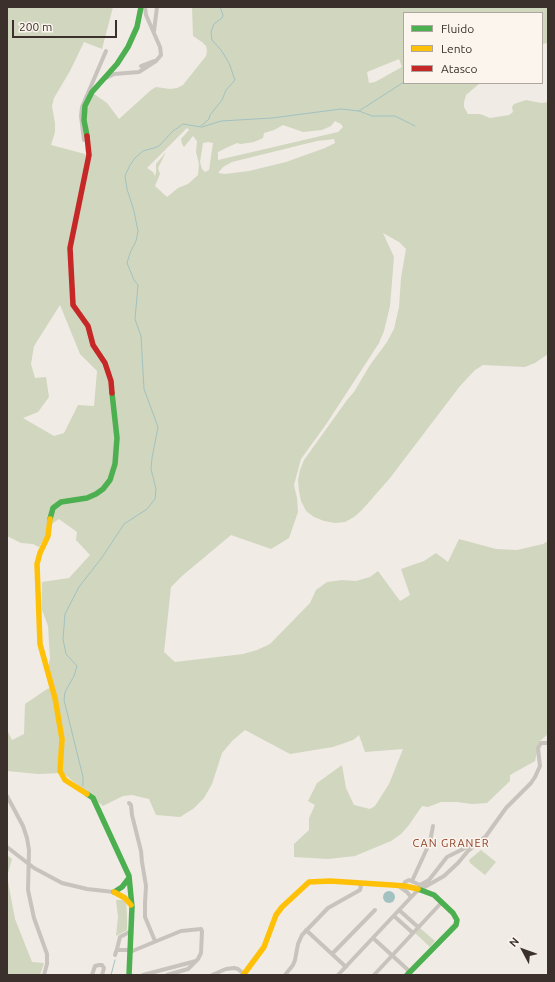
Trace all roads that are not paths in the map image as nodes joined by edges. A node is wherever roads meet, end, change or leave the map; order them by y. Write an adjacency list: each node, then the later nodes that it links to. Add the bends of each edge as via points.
1 (141, 7): 8 (main road, via 134,34)
2 (145, 7): 4 (street)
3 (157, 7): 4 (street)
4 (154, 31): 6 (street, via 161,49 161,55)
5 (106, 51): 9 (street)
6 (156, 61): 7 (street); 8 (street, via 139,72)
7 (141, 66)
8 (114, 73): 9 (main road)
9 (98, 78): 10 (street, via 85,98 81,112); 18 (main road, via 84,110 89,149 70,248 72,298 76,310 88,326 93,345 109,374 117,438 116,456 112,474 99,493 87,498 61,502 53,508 48,536 37,564 40,644 55,698 62,739 60,771 65,780 91,796 97,804)
10 (84, 140)
11 (548, 743): 15 (street, via 541,743 538,748 539,769 531,783 506,808)
12 (7, 796): 17 (street, via 23,826 29,850)
13 (129, 803): 42 (street, via 146,880 145,917)
14 (433, 826): 19 (street, via 430,842)
15 (480, 841): 19 (street, via 476,840 447,857 429,880 420,886); 22 (street, via 444,876)
16 (7, 847): 17 (street)
17 (28, 865): 27 (street, via 69,885); 54 (street, via 28,890 34,918 47,954)
18 (129, 876): 24 (main road); 28 (main road)
19 (412, 881): 23 (street)
20 (358, 883): 21 (main road); 25 (street, via 361,886); 61 (main road, via 313,881 304,886 276,915 264,946)
21 (381, 884): 23 (main road); 25 (street)
22 (429, 885): 26 (street); 29 (street, via 427,889)
23 (400, 886): 26 (main road); 31 (street)
24 (122, 888): 27 (main road); 28 (main road, via 128,887); 30 (main road, via 120,893)
25 (360, 890): 38 (street, via 328,908)
26 (420, 890): 29 (main road); 31 (street)
27 (114, 892): 30 (main road)
28 (130, 892): 30 (main road, via 128,896); 33 (main road)
29 (430, 892): 32 (main road)
30 (123, 896): 33 (main road)
31 (411, 897): 35 (street)
32 (442, 902): 37 (street); 53 (main road, via 456,916 457,923)
33 (132, 907): 39 (main road)
34 (374, 910): 46 (street)
35 (399, 910): 36 (street); 37 (street)
36 (394, 916): 40 (street); 41 (street)
37 (418, 927): 40 (street)
38 (306, 930): 46 (street); 62 (street, via 300,940 296,960)
39 (131, 931): 43 (street, via 120,937); 44 (main road)
40 (413, 933): 47 (street)
41 (373, 938): 47 (street); 50 (street)
42 (155, 941): 44 (street); 48 (street, via 180,931 201,929 201,954)
43 (117, 949): 44 (street); 45 (street)
44 (130, 951): 57 (main road)
45 (115, 954)
46 (332, 954): 50 (street)
47 (392, 956): 53 (street, via 407,969); 64 (street)
48 (198, 959): 49 (street); 51 (street)
49 (188, 963): 51 (street); 52 (street)
50 (346, 967): 63 (street)
51 (188, 969): 59 (street)
52 (156, 973): 58 (street)
53 (408, 974)
54 (44, 975)
55 (92, 975): 56 (street, via 95,966 99,965 104,968)
56 (102, 975)
57 (128, 975)
58 (143, 975)
59 (167, 975)
60 (212, 975): 61 (street, via 232,968)
61 (245, 975)
62 (285, 975)
63 (338, 975)
64 (374, 975)

